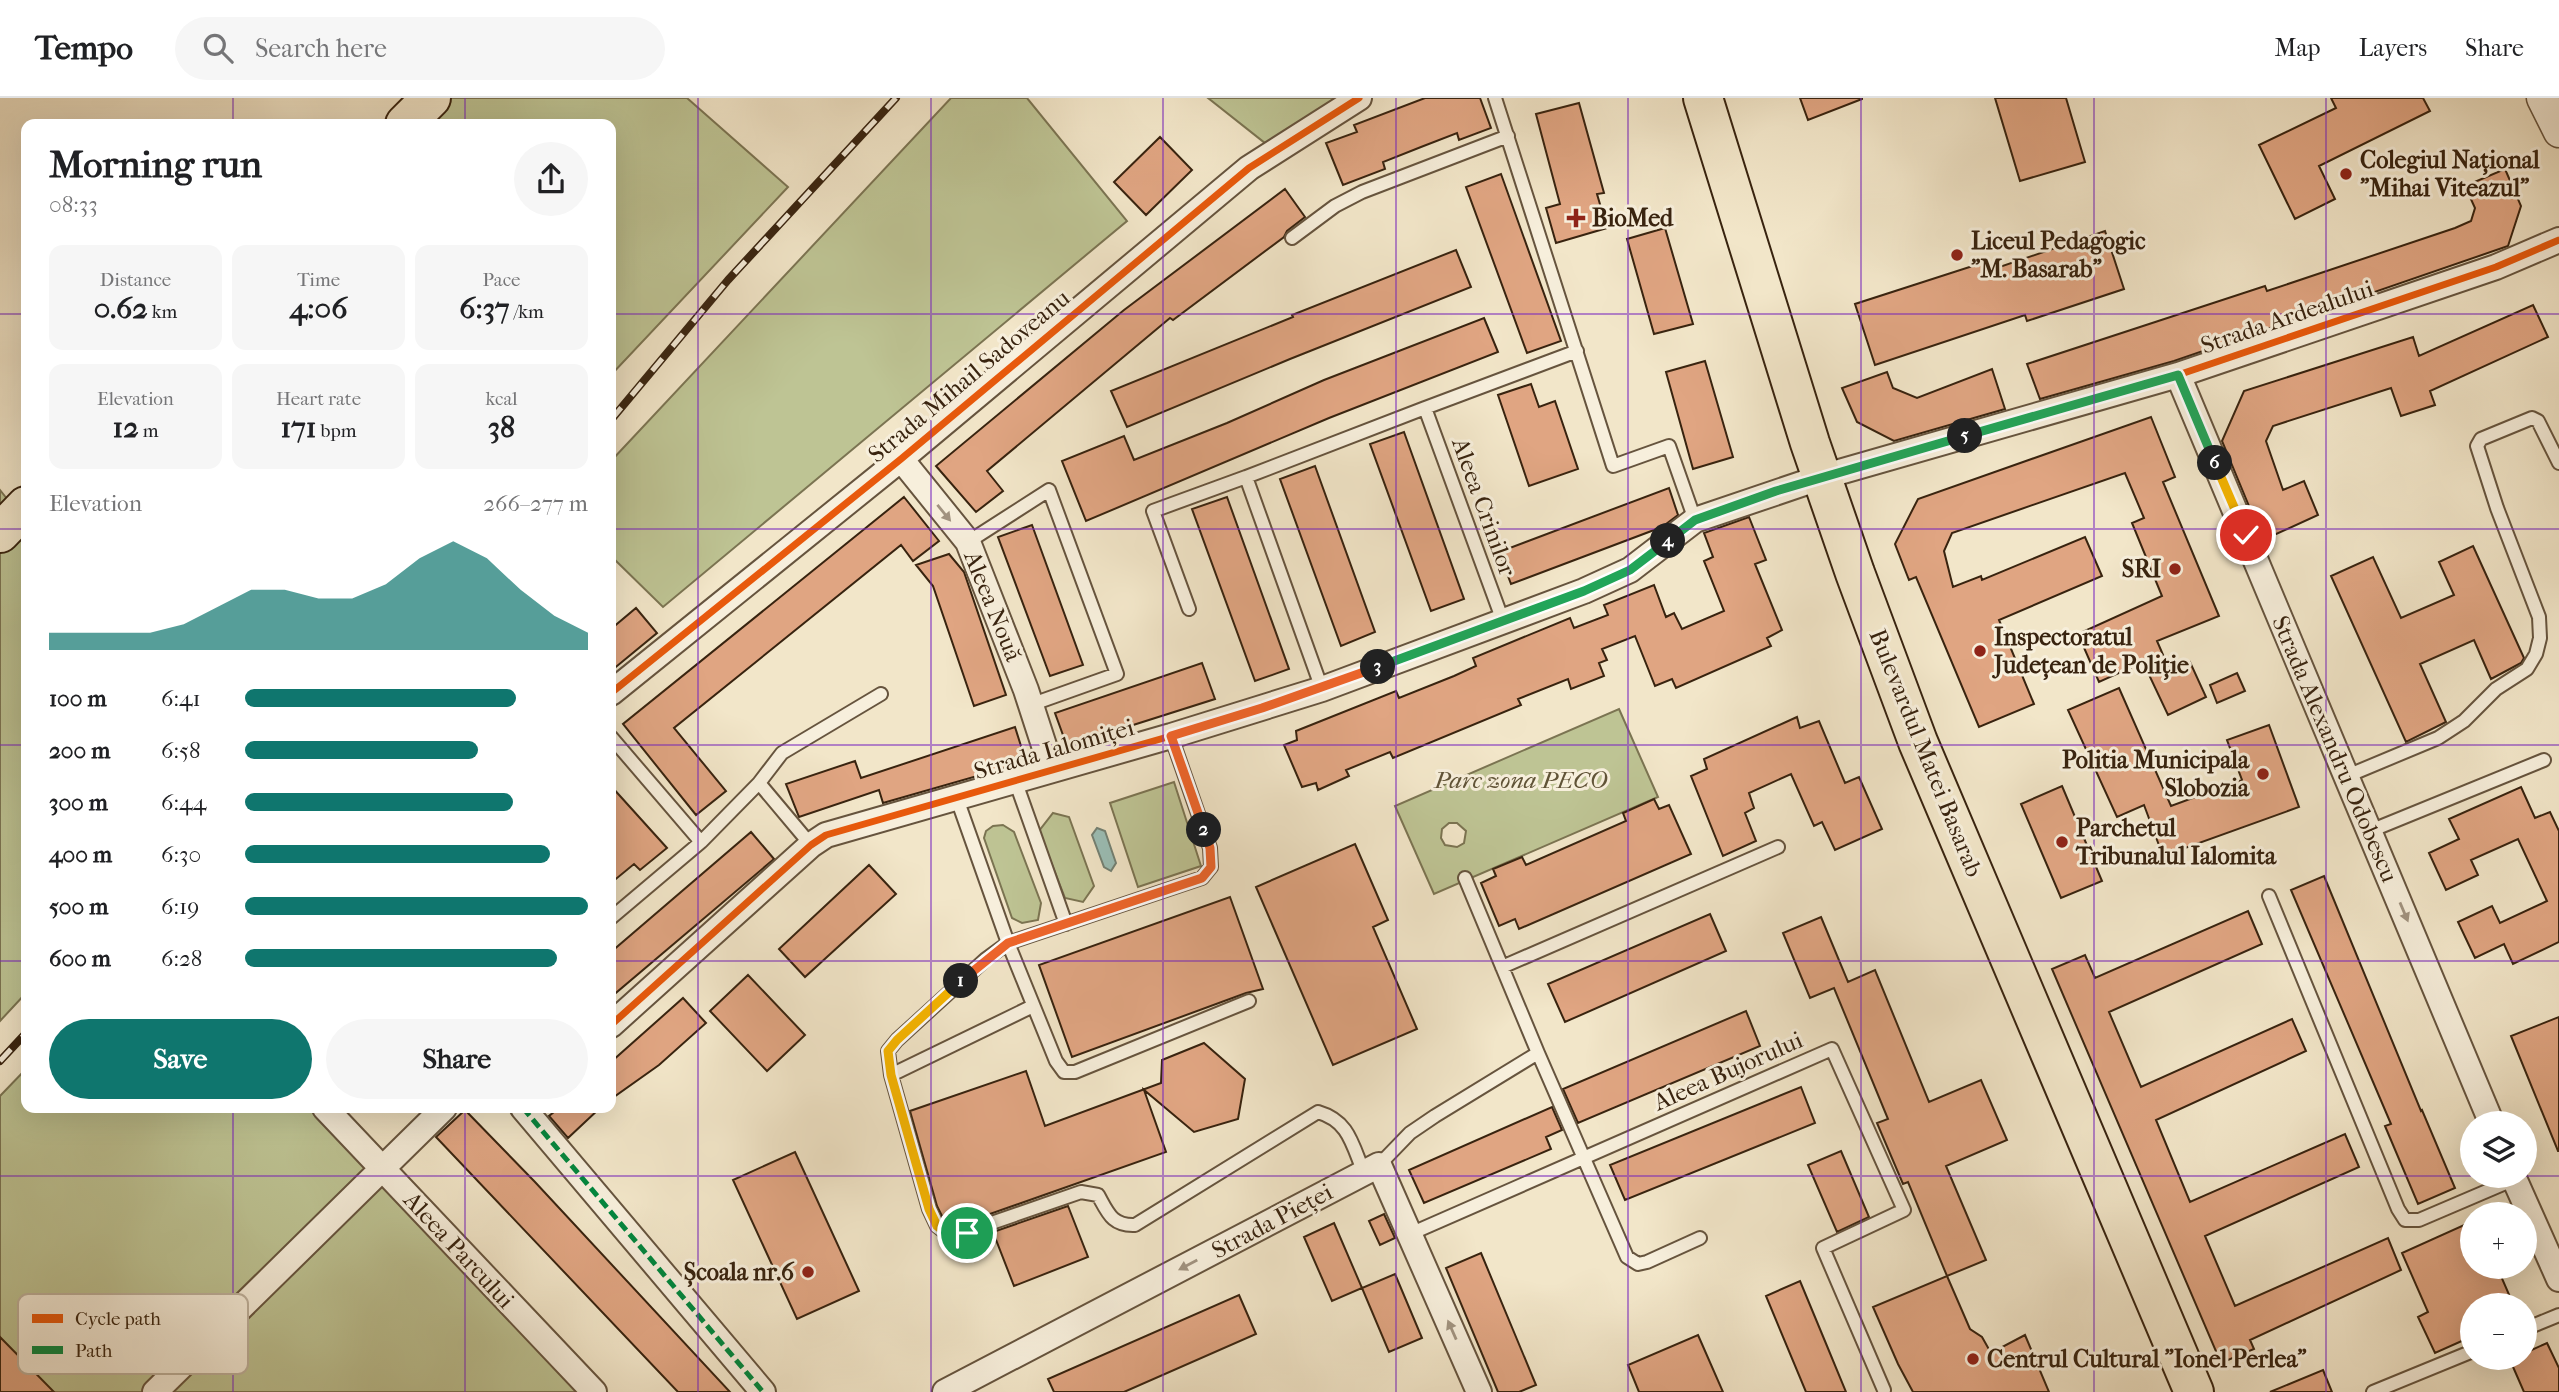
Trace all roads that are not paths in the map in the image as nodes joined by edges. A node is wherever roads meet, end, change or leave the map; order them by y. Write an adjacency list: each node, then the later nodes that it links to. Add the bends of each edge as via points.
1 (431, 98): 6 (main road)
2 (1359, 98): 14 (street, Strada Mihail Sadoveanu, via 1249,169)
3 (1495, 98): 8 (lane)
4 (1703, 98): 17 (main road, Bulevardul Matei Basarab)
5 (2542, 98): 7 (street)
6 (410, 119)
7 (2559, 132)
8 (1508, 136): 9 (lane, via 1362,192); 11 (lane)
9 (1292, 238)
10 (2559, 240): 12 (street, Strada Ardealului, via 2496,267)
11 (1577, 351): 13 (lane); 19 (lane, via 1613,466 1668,446)
12 (2178, 375): 17 (street, Strada Ardealului); 32 (street, Strada Alexandru Odobescu)
13 (1425, 408): 16 (lane); 23 (lane, Aleea Crinilor)
14 (901, 460): 21 (street, Aleea Nouă, one-way to 21); 24 (street, Strada Mihail Sadoveanu)
15 (2559, 463): 32 (lane, via 2538,421 2532,418 2481,439 2477,446 2539,617 2540,638 2527,669 2438,738)
16 (1246, 477): 22 (lane, via 1153,511); 25 (lane)
17 (1822, 477): 19 (street, Strada Ialomiței); 74 (main road, Bulevardul Matei Basarab, via 1919,742)
18 (21, 511): 20 (main road)
19 (1695, 520): 23 (street, Strada Ialomiței, via 1630,570)
20 (0, 533)
21 (968, 542): 27 (street, Aleea Nouă); 27 (lane, via 1049,489 1117,674)
22 (1189, 609)
23 (1503, 621): 25 (street, Strada Ialomiței)
24 (616, 689)
25 (1322, 689): 28 (street, Strada Ialomiței)
26 (881, 694): 34 (lane, via 782,753)
27 (1030, 705): 31 (street, Aleea Nouă)
28 (1171, 736): 31 (street, Strada Ialomiței); 43 (lane, via 1210,848 1211,867 1202,878)
29 (616, 743): 37 (lane)
30 (2544, 760): 36 (lane)
31 (1052, 770): 33 (street, Strada Ialomiței)
32 (2347, 776): 36 (street, Strada Alexandru Odobescu)
33 (1015, 780): 35 (street, Strada Ialomiței); 43 (lane)
34 (759, 783): 37 (lane); 38 (lane)
35 (956, 796): 38 (street, Strada Ialomiței, via 826,835); 44 (lane)
36 (2370, 831): 51 (street, Strada Alexandru Odobescu, one-way to 51)
37 (701, 842): 42 (lane)
38 (811, 845): 48 (street, Strada Ialomiței)
39 (1778, 847): 45 (lane)
40 (1465, 878): 45 (lane)
41 (2269, 896): 58 (lane, via 2405,1220 2419,1220)
42 (616, 914)
43 (1066, 924): 44 (lane)
44 (1008, 943): 47 (lane); 50 (lane, via 897,1040 888,1051)
45 (1502, 967): 49 (lane)
46 (1249, 1001): 47 (lane, via 1075,1072 1064,1072 1056,1061)
47 (1033, 1006): 50 (lane)
48 (616, 1020)
49 (1538, 1053): 55 (lane); 57 (lane, via 1435,1115)
50 (891, 1075): 57 (lane, via 929,1209 937,1226 951,1237 1081,1192 1098,1195 1123,1226 1135,1225 1318,1112 1333,1116 1346,1129)
51 (2487, 1111)
52 (331, 1113): 56 (street, Aleea Parcului)
53 (439, 1113): 56 (street)
54 (527, 1113): 71 (street)
55 (1583, 1158): 60 (lane, Aleea Bujorului); 61 (lane, via 1627,1257 1638,1264 1647,1262); 68 (lane, Aleea Bujorului, via 1832,1049 1904,1210 1823,1248)
56 (382, 1168): 63 (street); 70 (street, Aleea Parcului)
57 (1371, 1169): 60 (street); 72 (street, Strada Pieței, one-way to 72)
58 (2490, 1188)
59 (2519, 1188): 62 (street)
60 (1410, 1234): 73 (street, one-way to 60)
61 (1700, 1238)
62 (2559, 1279)
63 (248, 1300)
64 (2559, 1315): 65 (lane)
65 (2537, 1324)
66 (2460, 1356): 75 (lane)
67 (173, 1374): 69 (street)
68 (1884, 1390)
69 (155, 1392)
70 (594, 1392)
71 (763, 1392)
72 (945, 1392)
73 (1479, 1392)
74 (2194, 1392)
75 (2373, 1392)

